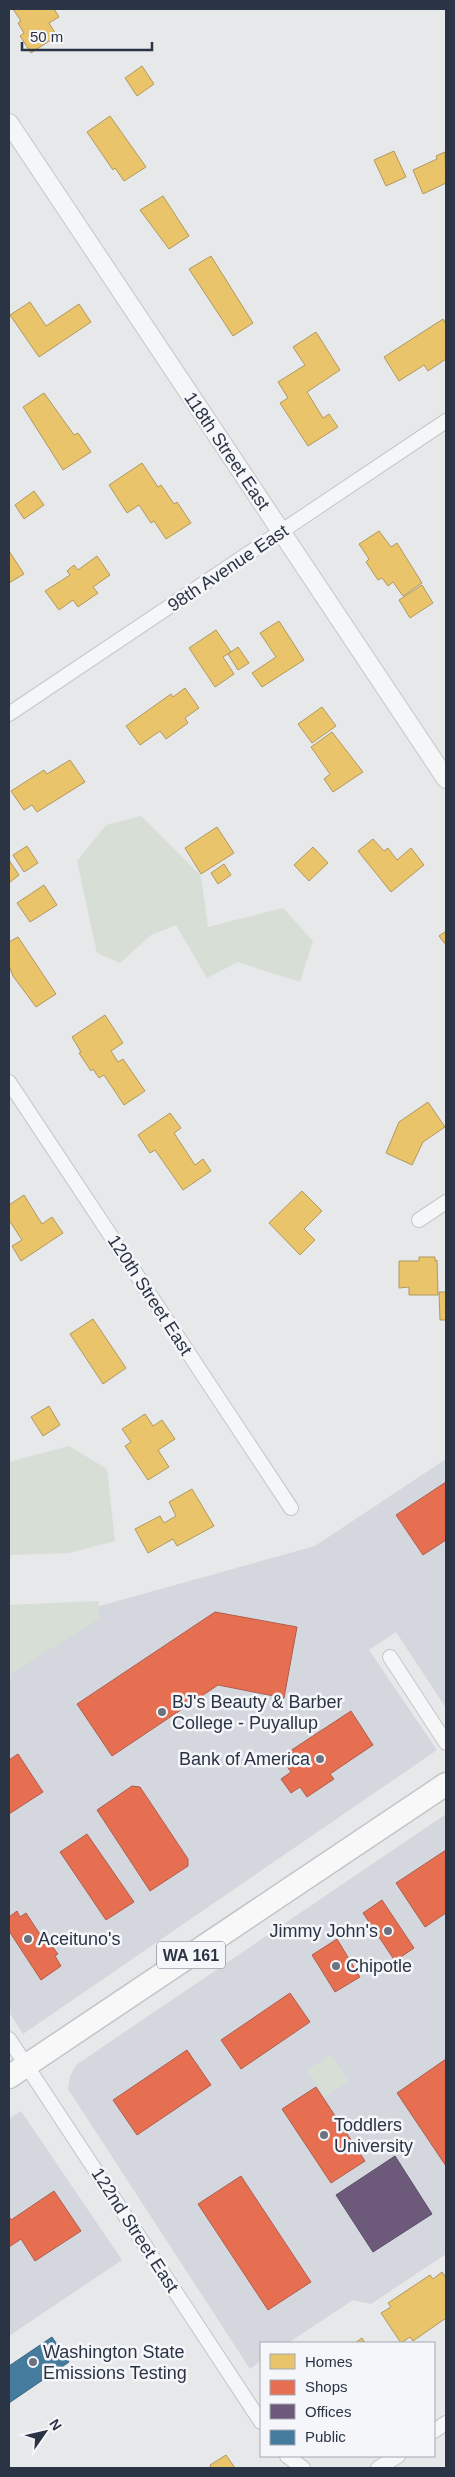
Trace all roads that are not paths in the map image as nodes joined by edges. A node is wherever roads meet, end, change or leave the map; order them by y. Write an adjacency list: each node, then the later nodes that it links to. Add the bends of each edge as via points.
1 (9, 122): 3 (street, 118th Street East)
2 (446, 422): 3 (street, 98th Avenue East)
3 (281, 532): 4 (street, 98th Avenue East); 5 (street, 118th Street East)
4 (9, 714)
5 (446, 779)
6 (9, 1082): 9 (street, 120th Street East)
7 (446, 1202): 8 (street)
8 (418, 1220)
9 (291, 1508)
10 (390, 1657): 11 (street)
11 (446, 1743)
12 (446, 1784): 14 (main road, WA 161)
13 (9, 2039): 14 (street, 122nd Street East)
14 (17, 2071): 15 (street, 122nd Street East)
15 (260, 2421)
16 (446, 2422): 17 (street)
17 (435, 2430)
18 (288, 2457): 20 (street)
19 (396, 2457): 21 (street)
20 (303, 2468)
21 (378, 2468)

